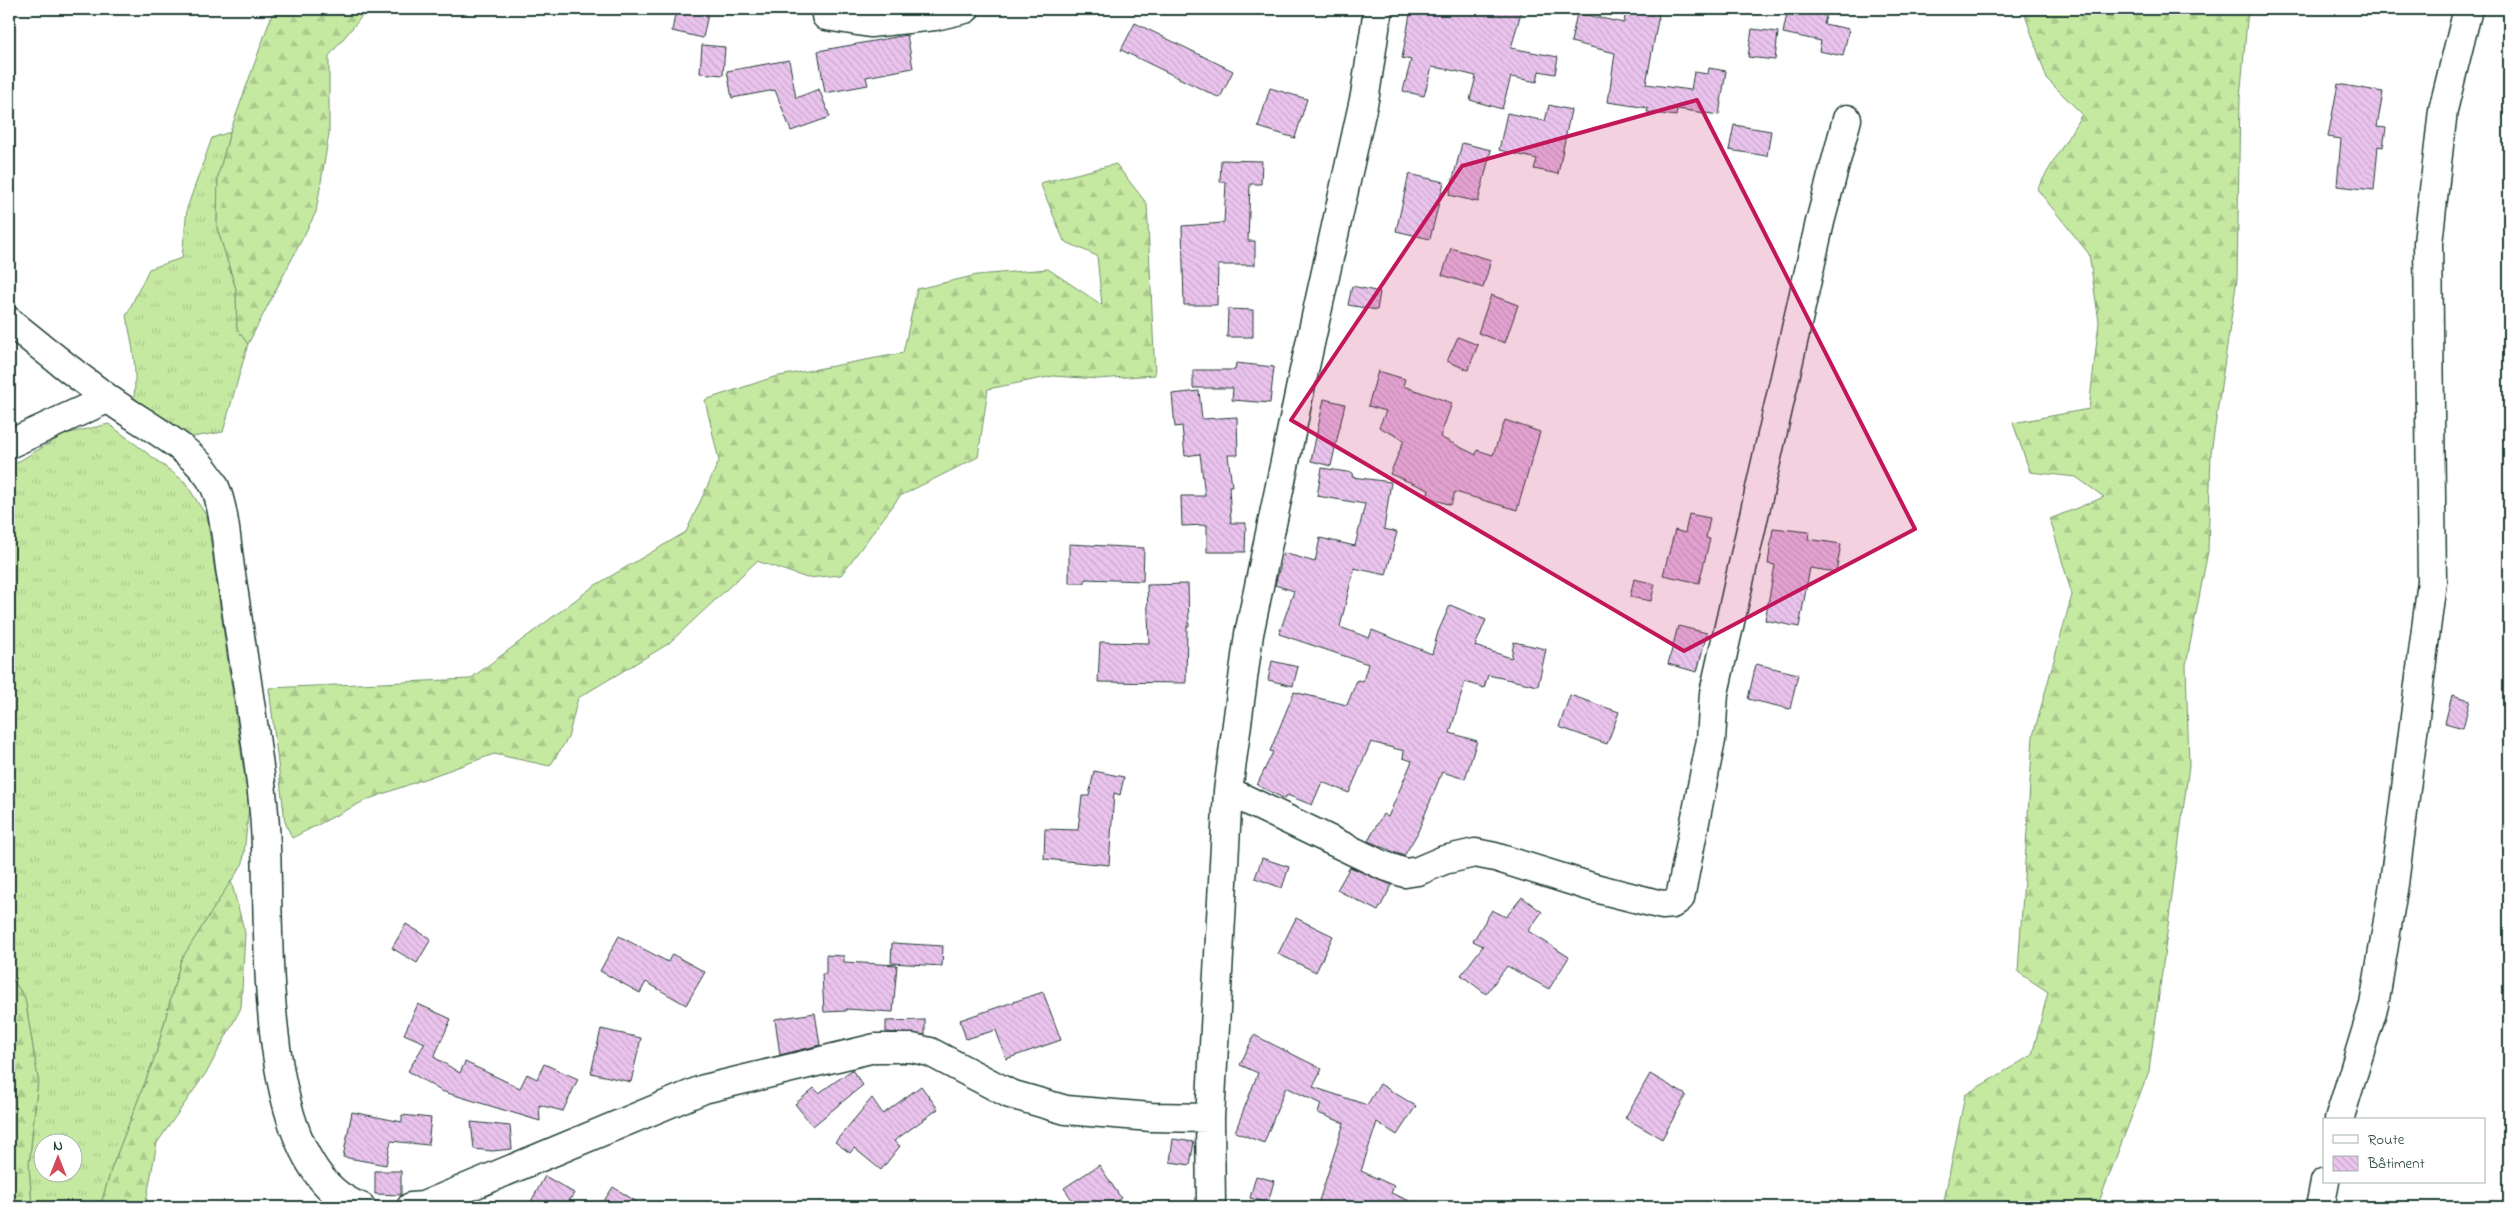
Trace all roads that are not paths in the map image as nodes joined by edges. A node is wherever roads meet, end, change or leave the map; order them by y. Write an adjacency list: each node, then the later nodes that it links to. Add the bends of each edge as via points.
1 (965, 9): 4 (street, via 935,16 870,23)
2 (1378, 9): 9 (street, via 1365,95 1249,634)
3 (2468, 9): 11 (street, via 2443,110 2428,244 2432,581 2394,884 2374,1005)
4 (826, 16)
5 (1847, 119): 9 (street, via 1820,222 1714,693 1712,740 1680,898 1662,906 1475,853 1405,873)
6 (9, 321): 7 (street)
7 (108, 399): 8 (street); 13 (street, via 188,453 206,471 216,490 236,602 265,827 271,987 281,1084 295,1133 320,1177 341,1197)
8 (9, 444)
9 (1228, 791): 10 (street)
10 (1210, 1118): 14 (street, via 1066,1110 1010,1094 930,1052 912,1048 874,1048 704,1089 432,1202); 15 (street)
11 (2340, 1118)
12 (2325, 1184): 16 (street)
13 (361, 1207)
14 (411, 1207)
15 (1210, 1207)
16 (2320, 1207)

